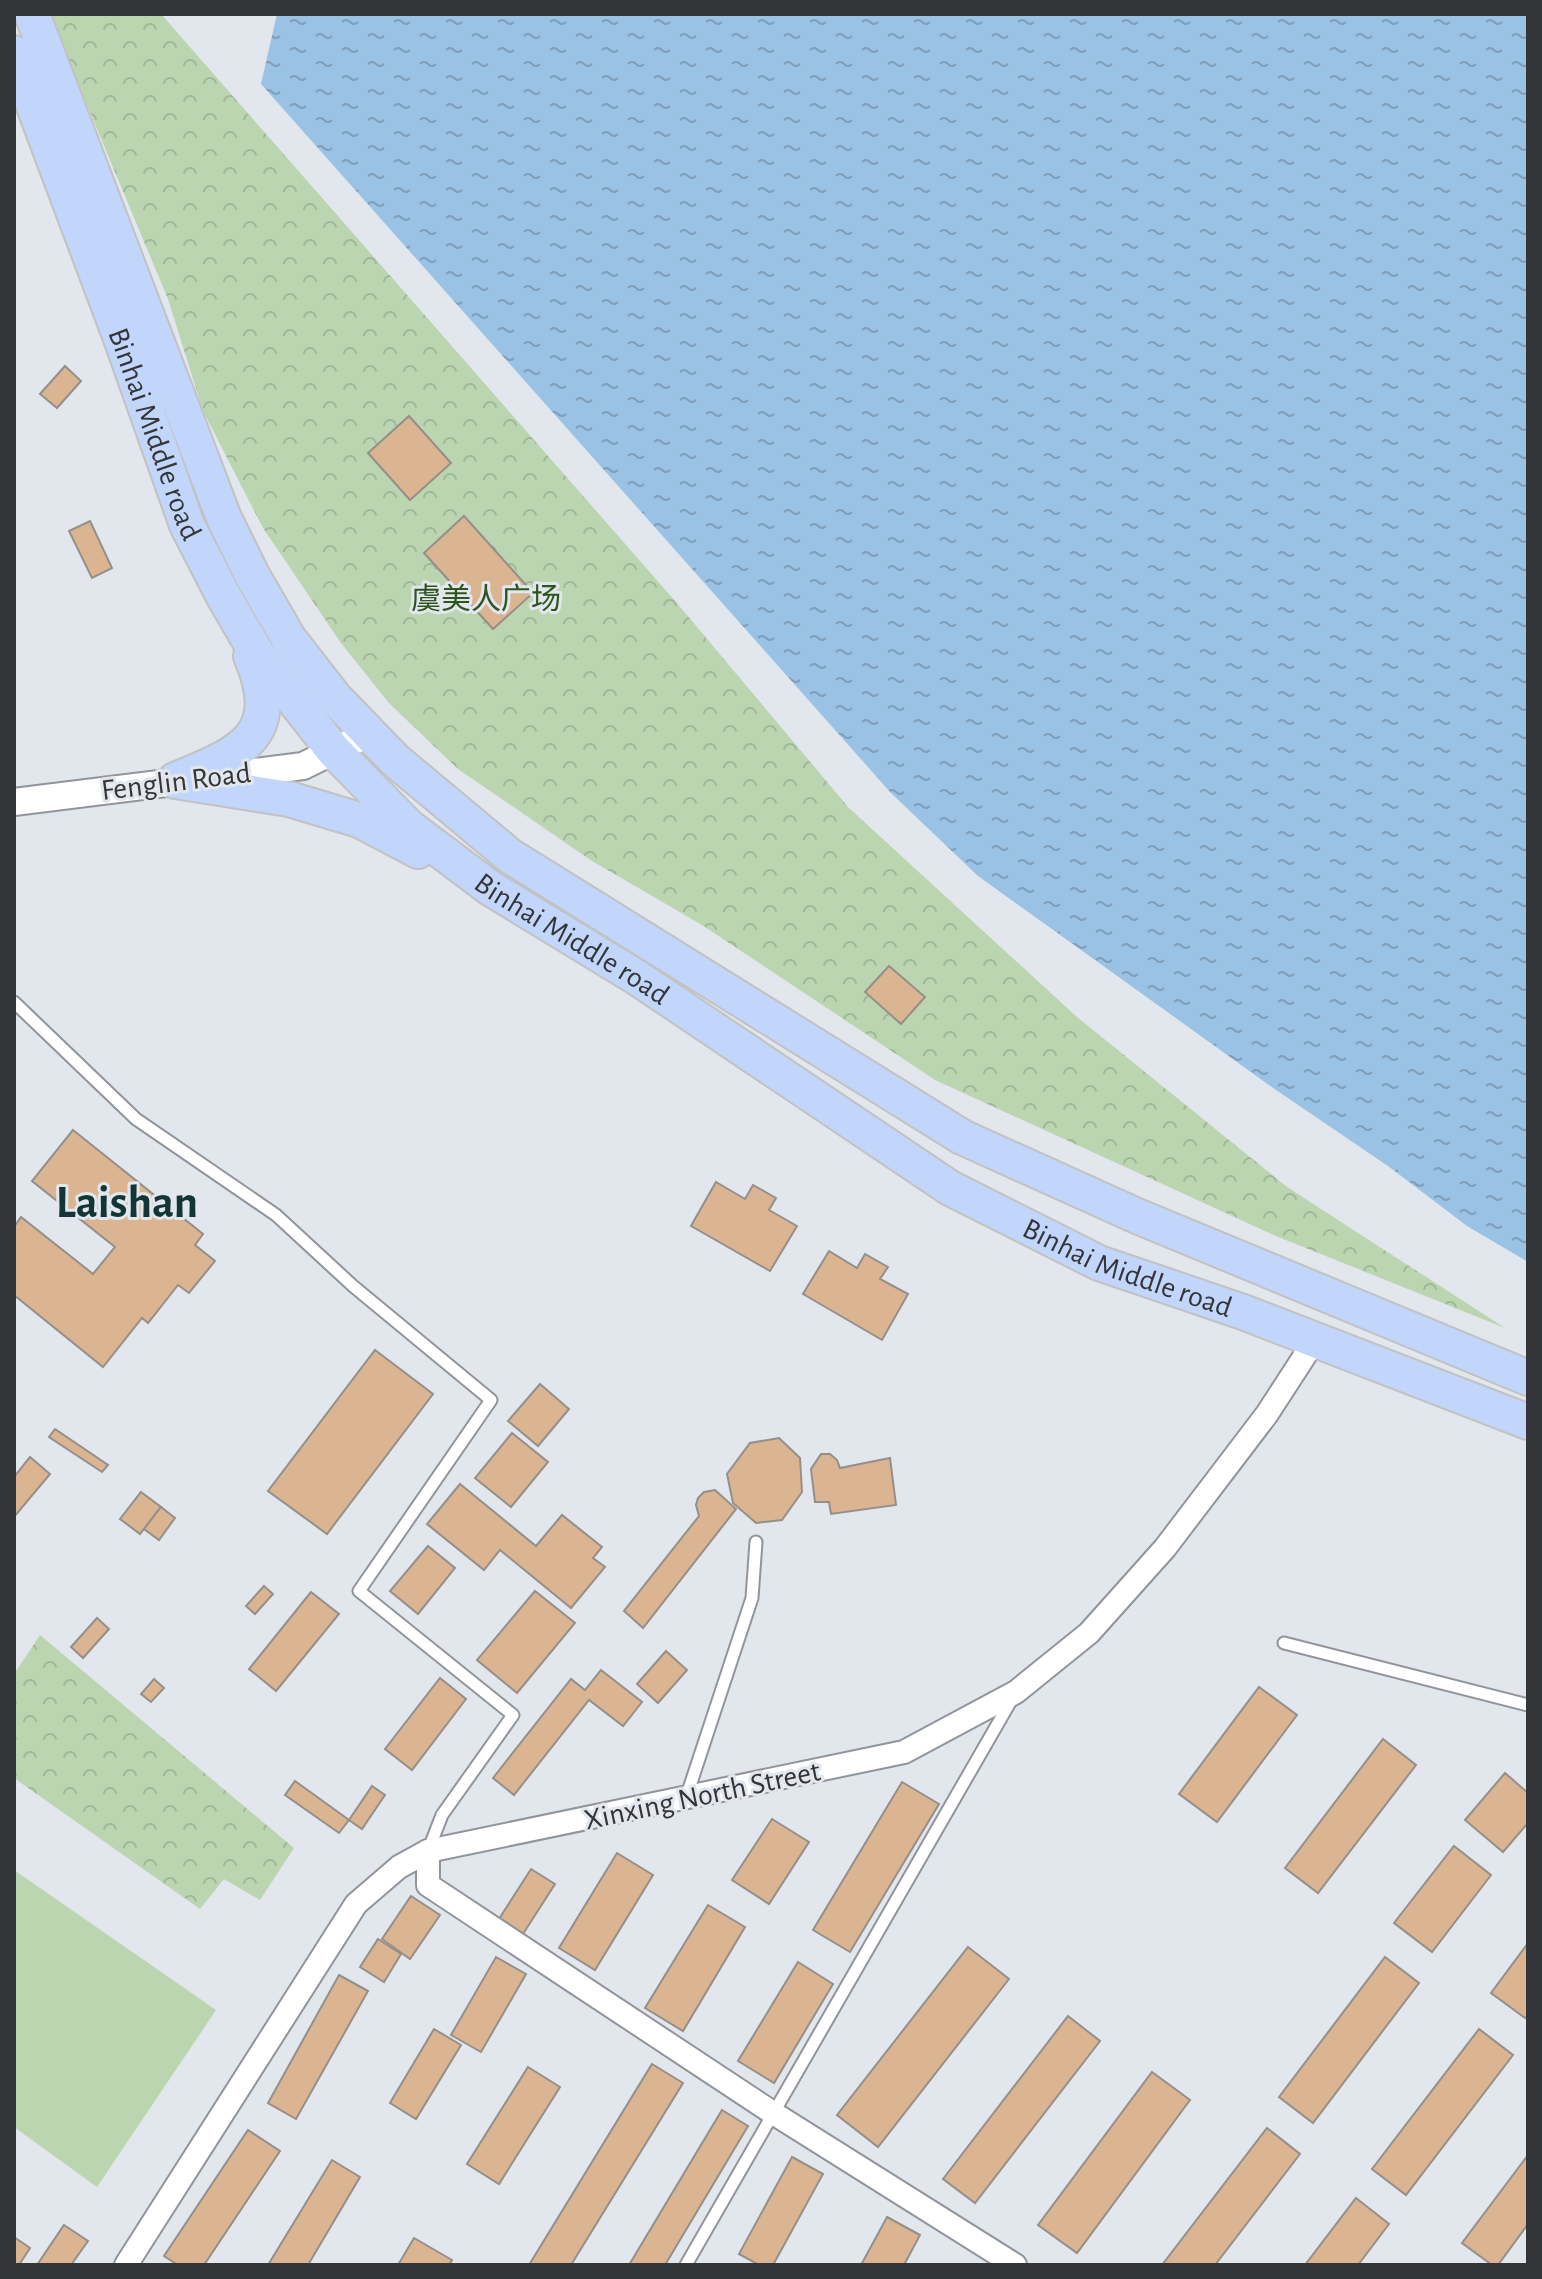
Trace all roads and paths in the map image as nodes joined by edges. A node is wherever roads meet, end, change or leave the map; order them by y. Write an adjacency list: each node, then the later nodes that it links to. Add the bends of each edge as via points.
1 (32, 14): 4 (main road, Binhai Middle road, via 224,518 289,639)
2 (14, 53): 3 (main road, Binhai Middle road, via 187,525)
3 (224, 597): 5 (main road, Binhai Middle road, via 256,652); 6 (main road, via 253,660 264,698 262,719 255,734 228,758)
4 (368, 734): 5 (street, Fenglin Road); 11 (main road, Binhai Middle road, via 510,856 962,1137)
5 (334, 751): 6 (street, Fenglin Road, via 303,766); 8 (main road, Binhai Middle road, via 409,827)
6 (175, 781): 7 (street, Fenglin Road); 8 (main road, via 289,799 359,820)
7 (14, 802)
8 (490, 888): 10 (main road, Binhai Middle road, via 650,986 950,1188 1099,1263)
9 (14, 1002): 18 (lane, via 136,1119 276,1215 491,1400 359,1591 513,1715 442,1815)
10 (1315, 1340): 12 (main road, Binhai Middle road); 15 (street, Xinxing North Street, via 1267,1414 1165,1548 1089,1633)
11 (1528, 1378)
12 (1528, 1422)
13 (756, 1542): 17 (lane, via 752,1598)
14 (1284, 1643): 16 (lane)
15 (1016, 1692): 17 (street, Xinxing North Street, via 904,1752); 19 (lane)
16 (1528, 1705)
17 (686, 1799): 18 (street, Xinxing North Street)
18 (428, 1851): 19 (street, via 428,1885); 20 (street, Xinxing North Street, via 399,1867 356,1904)
19 (773, 2113): 21 (lane); 22 (street)
20 (126, 2265)
21 (686, 2265)
22 (1015, 2265)

